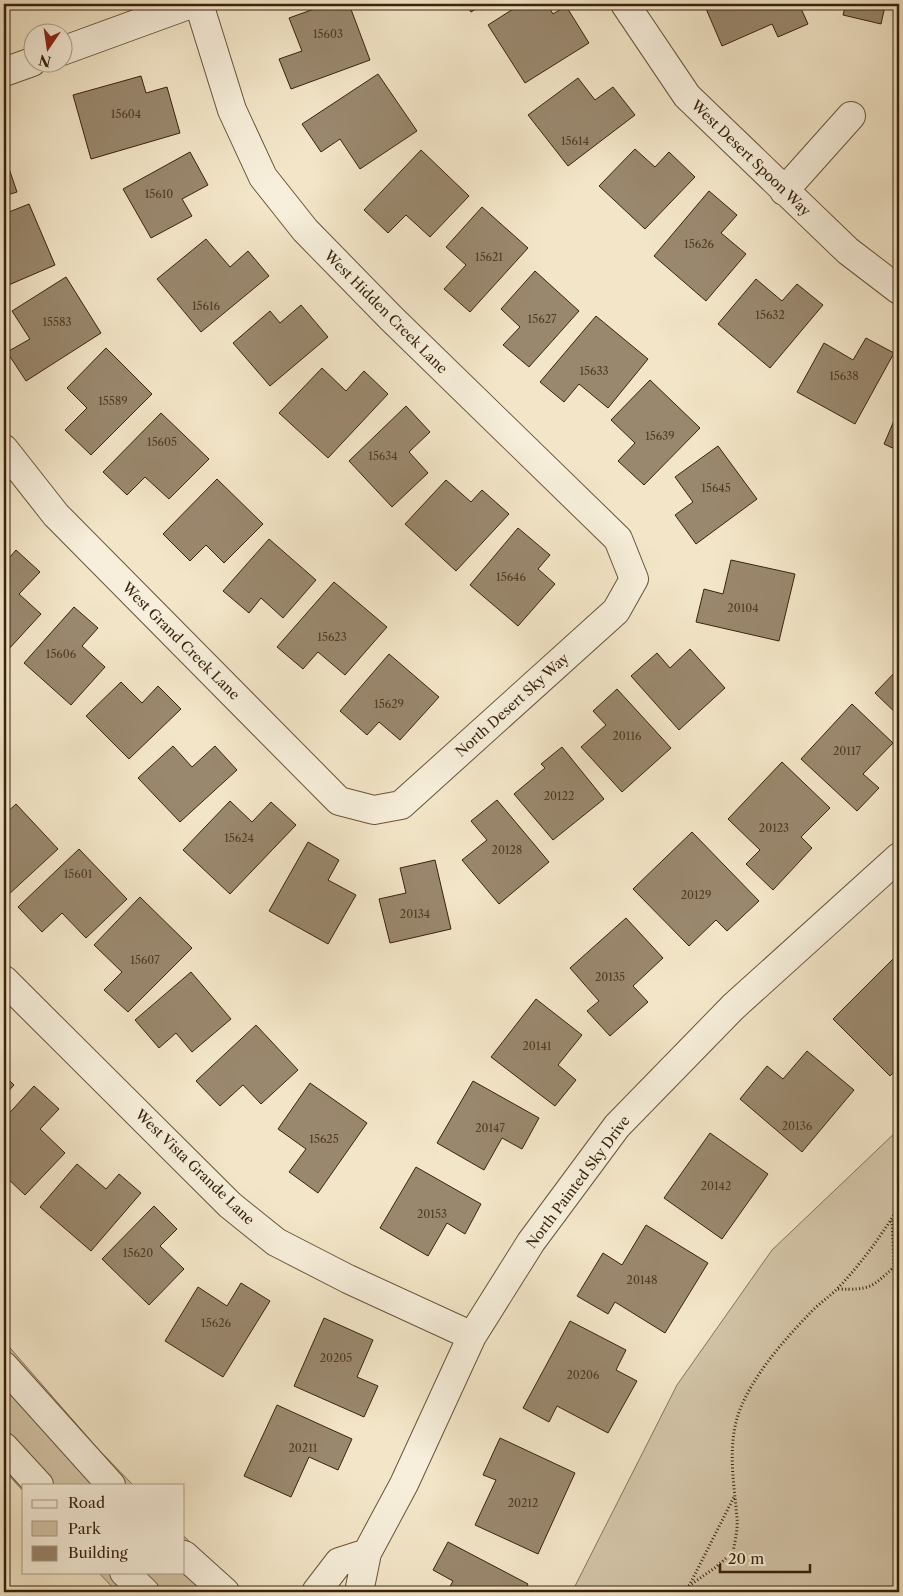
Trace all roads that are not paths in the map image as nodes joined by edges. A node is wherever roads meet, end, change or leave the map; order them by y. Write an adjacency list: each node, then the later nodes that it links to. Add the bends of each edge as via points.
1 (191, 4): 4 (street)
2 (199, 4): 11 (street, West Hidden Creek Lane, via 232,110 263,177 305,230 391,318 618,539)
3 (625, 4): 8 (street, West Desert Spoon Way, via 687,96)
4 (72, 47)
5 (22, 66): 6 (street)
6 (4, 72)
7 (851, 116): 8 (street)
8 (784, 191): 9 (street, West Desert Spoon Way, via 848,251)
9 (899, 290)
10 (4, 449): 12 (street, West Grand Creek Lane, via 56,515 339,801)
11 (634, 579): 12 (street, North Desert Sky Way, via 616,611 401,805)
12 (374, 810)
13 (899, 857): 15 (street, North Painted Sky Drive, via 733,1006 616,1126 531,1242)
14 (4, 980): 15 (street, West Vista Grande Lane, via 230,1204 276,1242)
15 (472, 1336): 20 (street, North Painted Sky Drive, via 404,1484)
16 (4, 1366): 19 (street)
17 (4, 1446): 18 (street)
18 (38, 1484)
19 (110, 1484)
20 (367, 1553): 25 (street, via 339,1562); 26 (street, North Painted Sky Drive)
21 (185, 1556): 24 (street)
22 (126, 1574): 23 (street)
23 (145, 1592)
24 (225, 1592)
25 (316, 1592)
26 (359, 1592)

